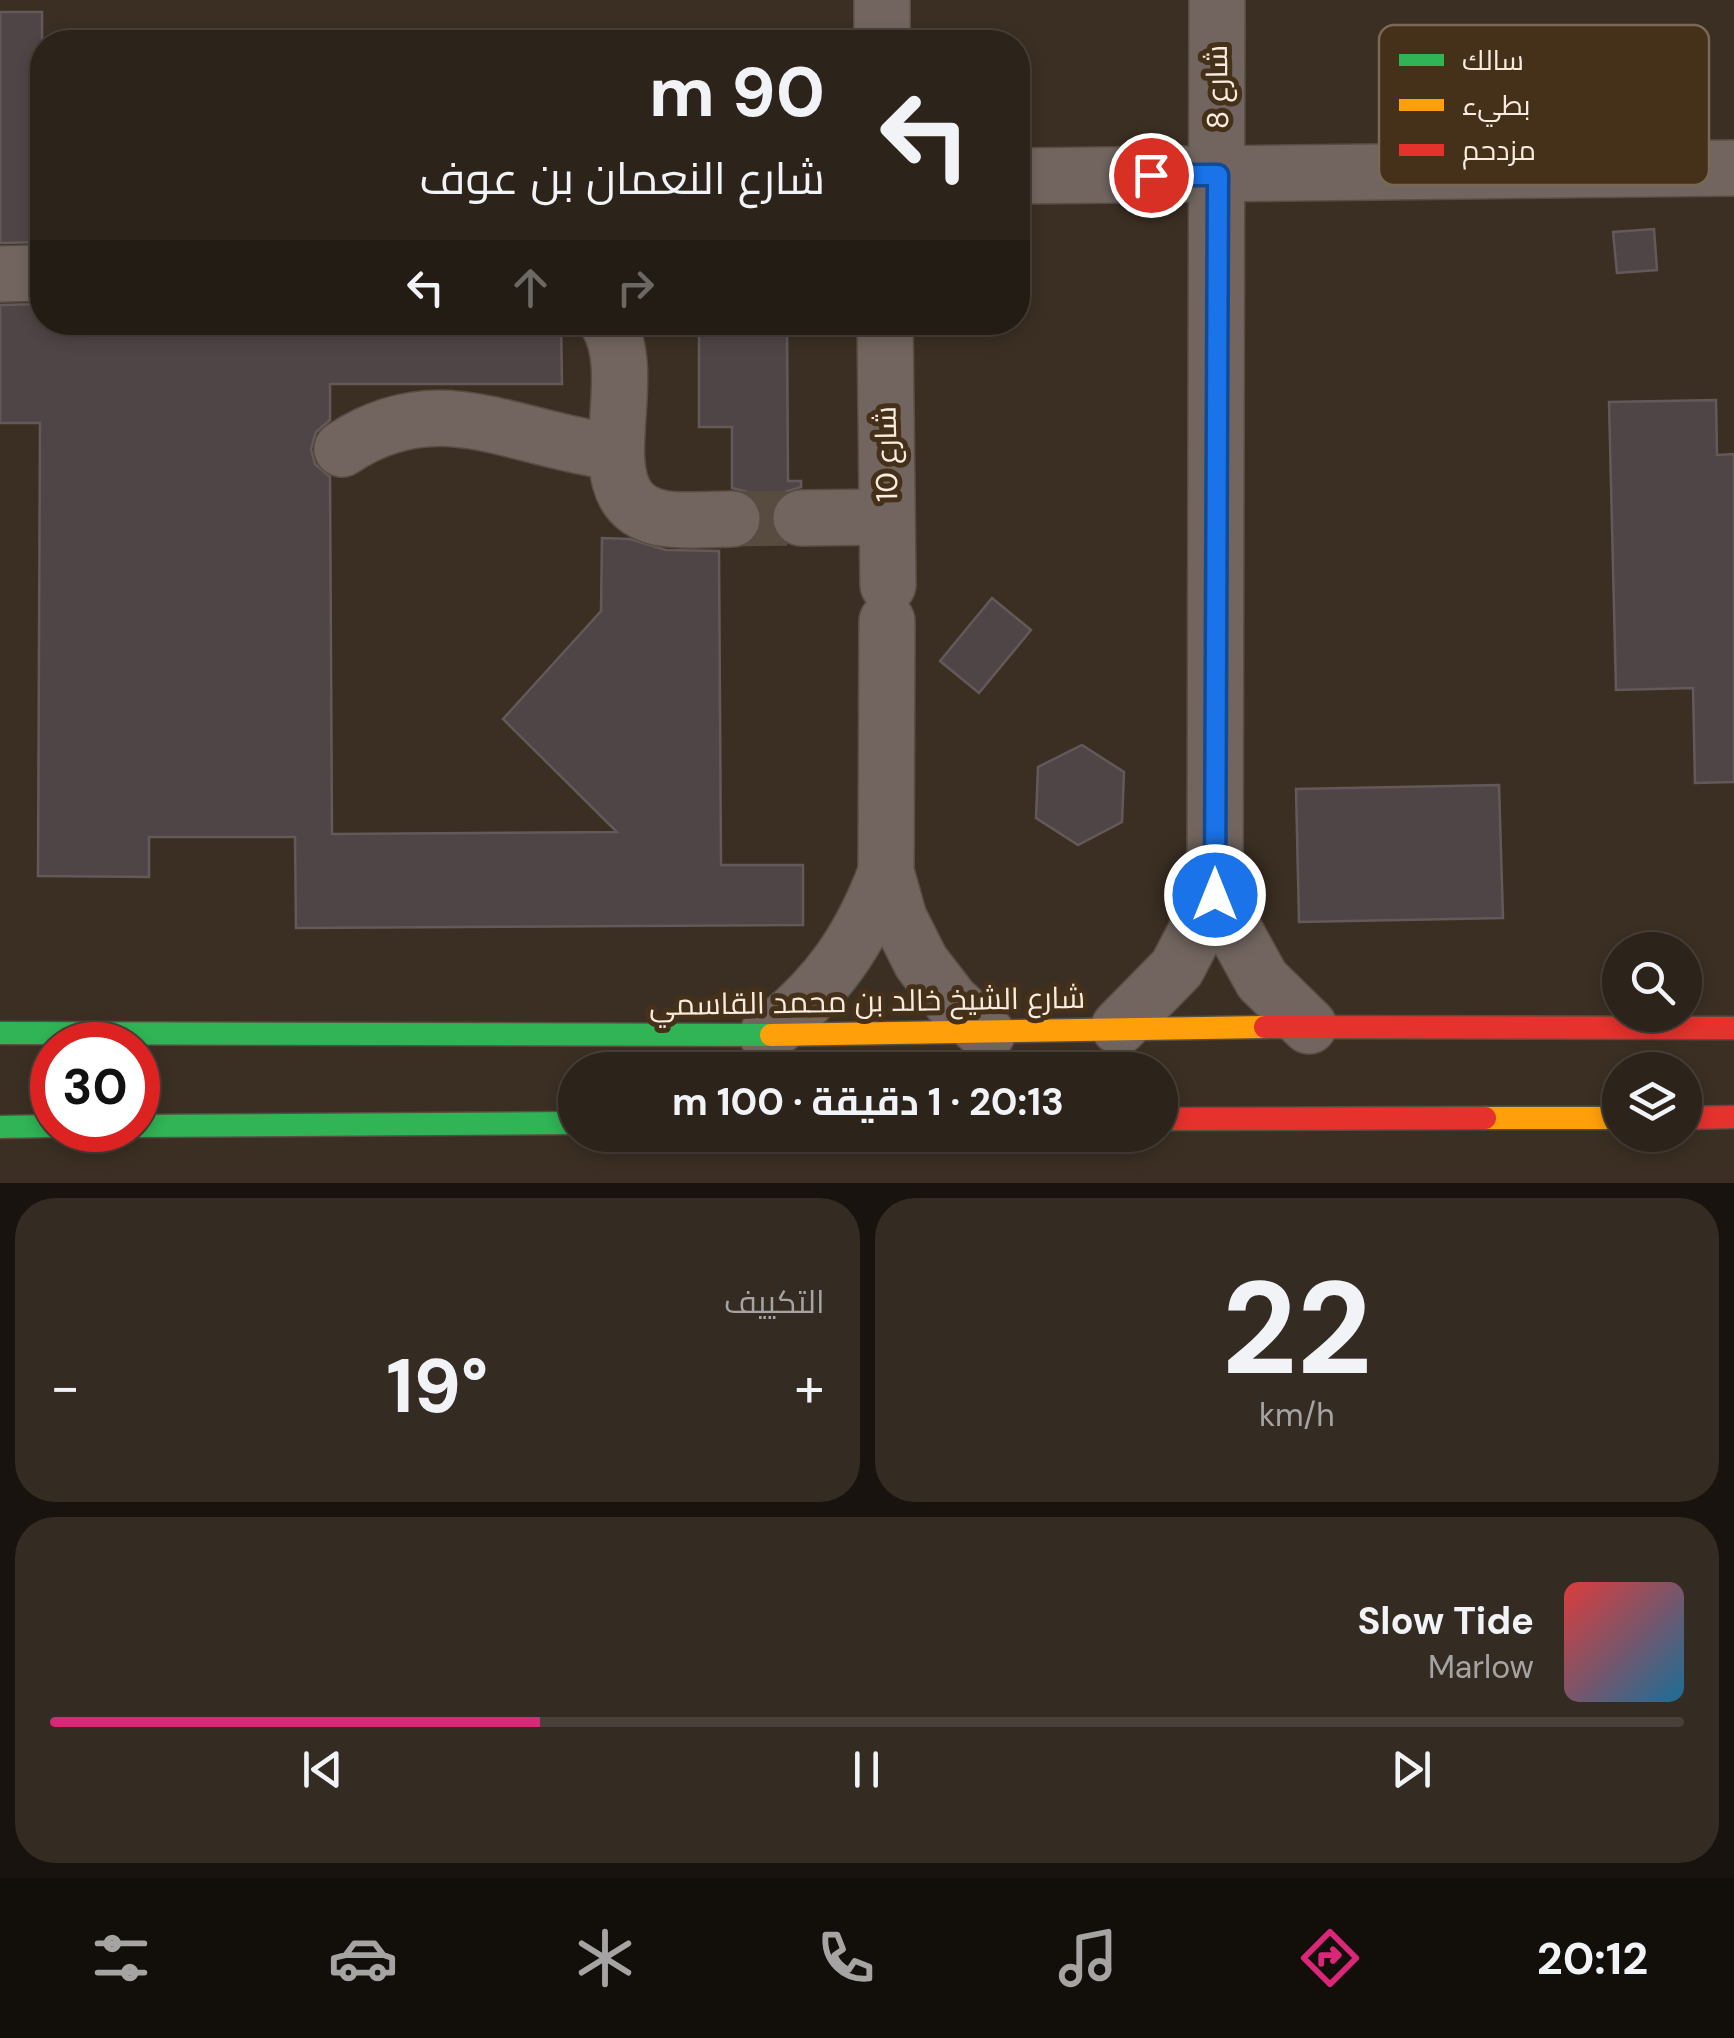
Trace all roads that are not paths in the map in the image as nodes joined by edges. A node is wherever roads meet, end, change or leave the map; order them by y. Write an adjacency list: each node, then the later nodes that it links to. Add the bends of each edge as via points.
1 (882, 0): 3 (street)
2 (1216, 0): 7 (street, شارع 8)
3 (882, 30)
4 (1709, 168): 5 (street)
5 (1734, 168)
6 (1379, 173): 7 (street)
7 (1218, 175): 8 (street); 19 (street, شارع 8)
8 (1030, 176)
9 (30, 273): 10 (street)
10 (0, 274)
11 (616, 335): 14 (street, via 623,382)
12 (885, 335): 15 (street, شارع 10)
13 (342, 450): 14 (street, via 370,431 435,415)
14 (615, 452): 17 (street, via 623,491 638,507 678,520)
15 (887, 517): 16 (street); 18 (street, شارع 10)
16 (801, 518)
17 (732, 519)
18 (886, 872): 24 (street, شارع 10, via 921,962); 25 (street, شارع 10, via 842,965)
19 (1215, 895): 20 (street, شارع 8, via 1262,980); 21 (street, شارع 8, via 1176,968)
20 (1308, 1026): 21 (street, شارع الشيخ خالد بن محمد القاسمي); 22 (street, شارع الشيخ خالد بن محمد القاسمي)
21 (1119, 1027): 24 (street, شارع الشيخ خالد بن محمد القاسمي)
22 (1734, 1028)
23 (0, 1032): 25 (street, شارع الشيخ خالد بن محمد القاسمي)
24 (986, 1034): 25 (street, شارع الشيخ خالد بن محمد القاسمي)
25 (768, 1035)
26 (1602, 1118): 29 (street)
27 (1702, 1118): 28 (street)
28 (1734, 1118)
29 (1178, 1119)
30 (558, 1123): 32 (street)
31 (30, 1126): 33 (street)
32 (160, 1126)
33 (0, 1127)

